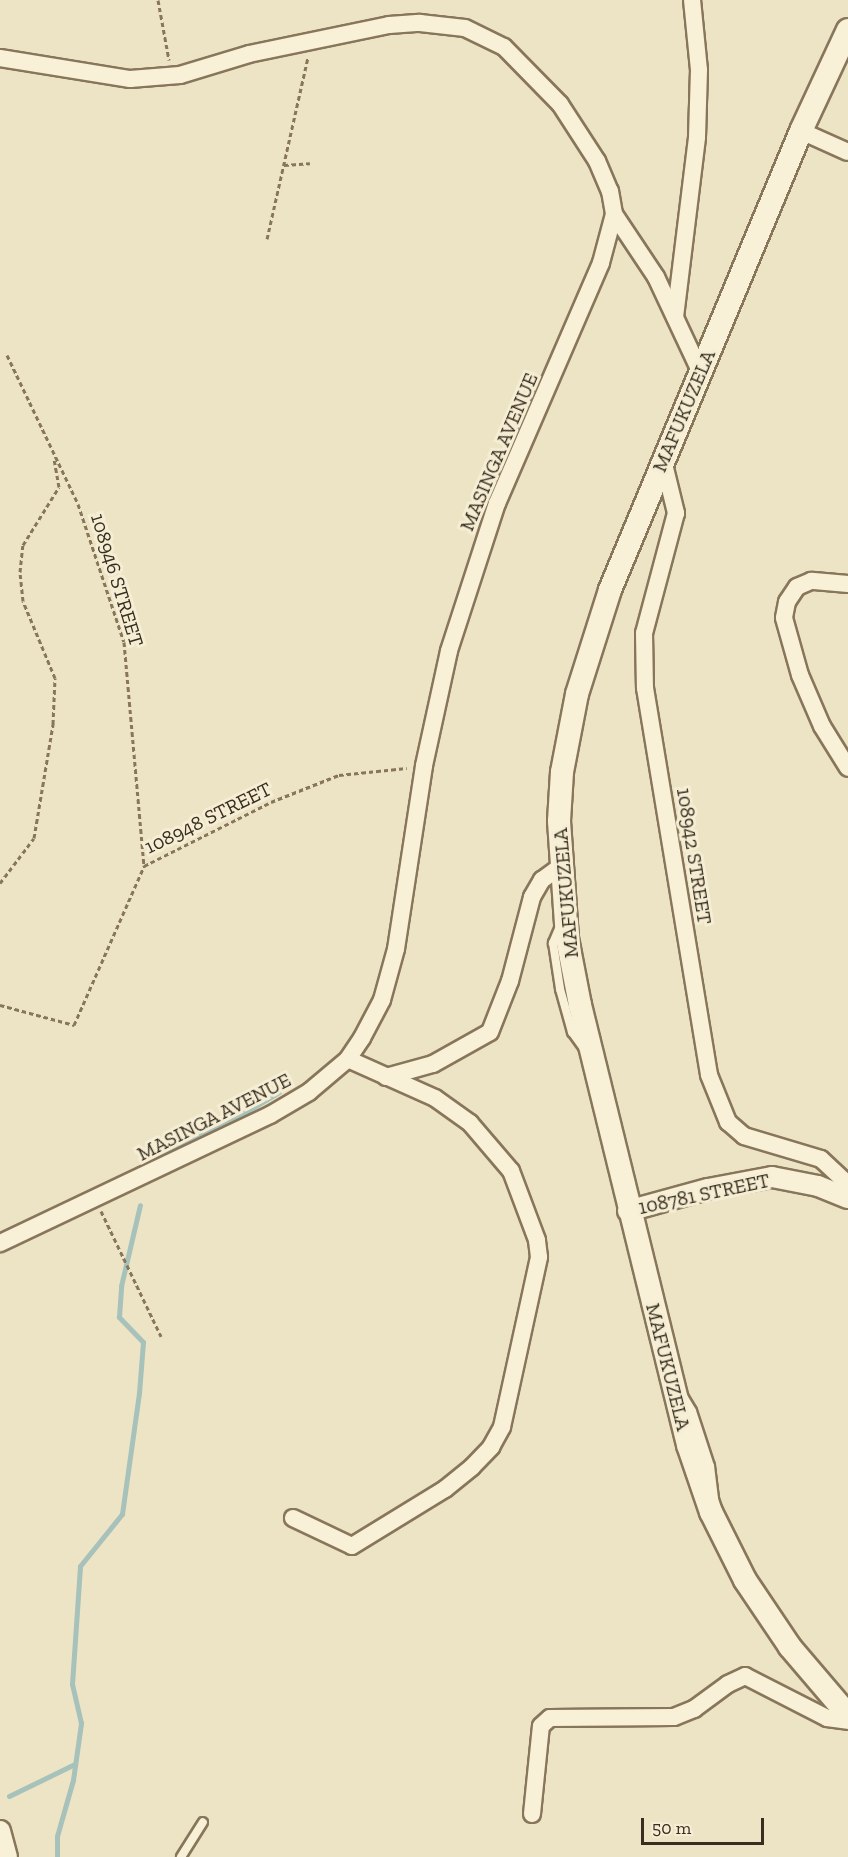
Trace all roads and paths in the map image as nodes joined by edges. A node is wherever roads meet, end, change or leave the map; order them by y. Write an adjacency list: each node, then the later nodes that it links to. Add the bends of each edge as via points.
1 (158, 0): 6 (path)
2 (692, 0): 13 (street, via 699,70 697,137)
3 (848, 30): 7 (main road, MAFUKUZELA)
4 (311, 41): 6 (street, MASINGA AVENUE); 10 (path); 11 (street, MASINGA AVENUE, via 389,25 420,23 465,28 487,37 516,59 578,127 610,191)
5 (0, 58): 6 (street, MASINGA AVENUE, via 130,80)
6 (172, 76)
7 (801, 131): 8 (street); 15 (main road, MAFUKUZELA)
8 (848, 152)
9 (310, 163): 10 (path)
10 (284, 165): 12 (path)
11 (614, 214): 13 (street, via 656,278); 19 (street, MASINGA AVENUE, via 597,273 496,503 449,651)
12 (267, 239)
13 (675, 317): 15 (street)
14 (7, 356): 16 (path, 108946 STREET)
15 (700, 371): 17 (main road, MAFUKUZELA)
16 (51, 447): 21 (path, 108946 STREET, via 78,504 124,642); 23 (path, via 59,487 23,545 20,572 23,601 53,667 56,697 34,838)
17 (663, 460): 22 (main road, MAFUKUZELA, via 610,590 577,694 562,772); 27 (street, 108942 STREET, via 676,513 644,633 645,688 709,1075 728,1122 744,1136 821,1159)
18 (848, 584): 20 (street, via 811,582 797,587 787,602 784,618 800,675 822,726)
19 (424, 766): 21 (path, 108948 STREET, via 339,775 270,802); 25 (street, MASINGA AVENUE, via 396,949 382,1000)
20 (848, 768)
21 (144, 866): 24 (path, 108948 STREET, via 74,1025)
22 (560, 867): 26 (street, via 542,880 532,897 510,981 490,1032 434,1064); 30 (main road, MAFUKUZELA, via 565,919 592,1060)
23 (0, 883)
24 (0, 1005)
25 (348, 1059): 26 (street); 29 (street, MASINGA AVENUE, via 309,1092 270,1115)
26 (386, 1077): 33 (street, via 457,1111 500,1154 521,1195 539,1257 502,1427 491,1447 446,1489 352,1546)
27 (848, 1184)
28 (848, 1198): 30 (street, 108781 STREET, via 818,1186 772,1177 708,1189)
29 (96, 1199): 31 (street, MASINGA AVENUE); 32 (path)
30 (628, 1211): 34 (main road, MAFUKUZELA, via 671,1386 711,1512 745,1581 768,1616)
31 (0, 1243)
32 (161, 1336)
33 (293, 1518)
34 (848, 1715)
35 (848, 1721): 36 (street, via 827,1718 745,1676 694,1709 674,1716 550,1718 541,1726)
36 (532, 1814)
37 (203, 1822): 40 (lane)
38 (0, 1831): 39 (street)
39 (6, 1857)
40 (182, 1857)

